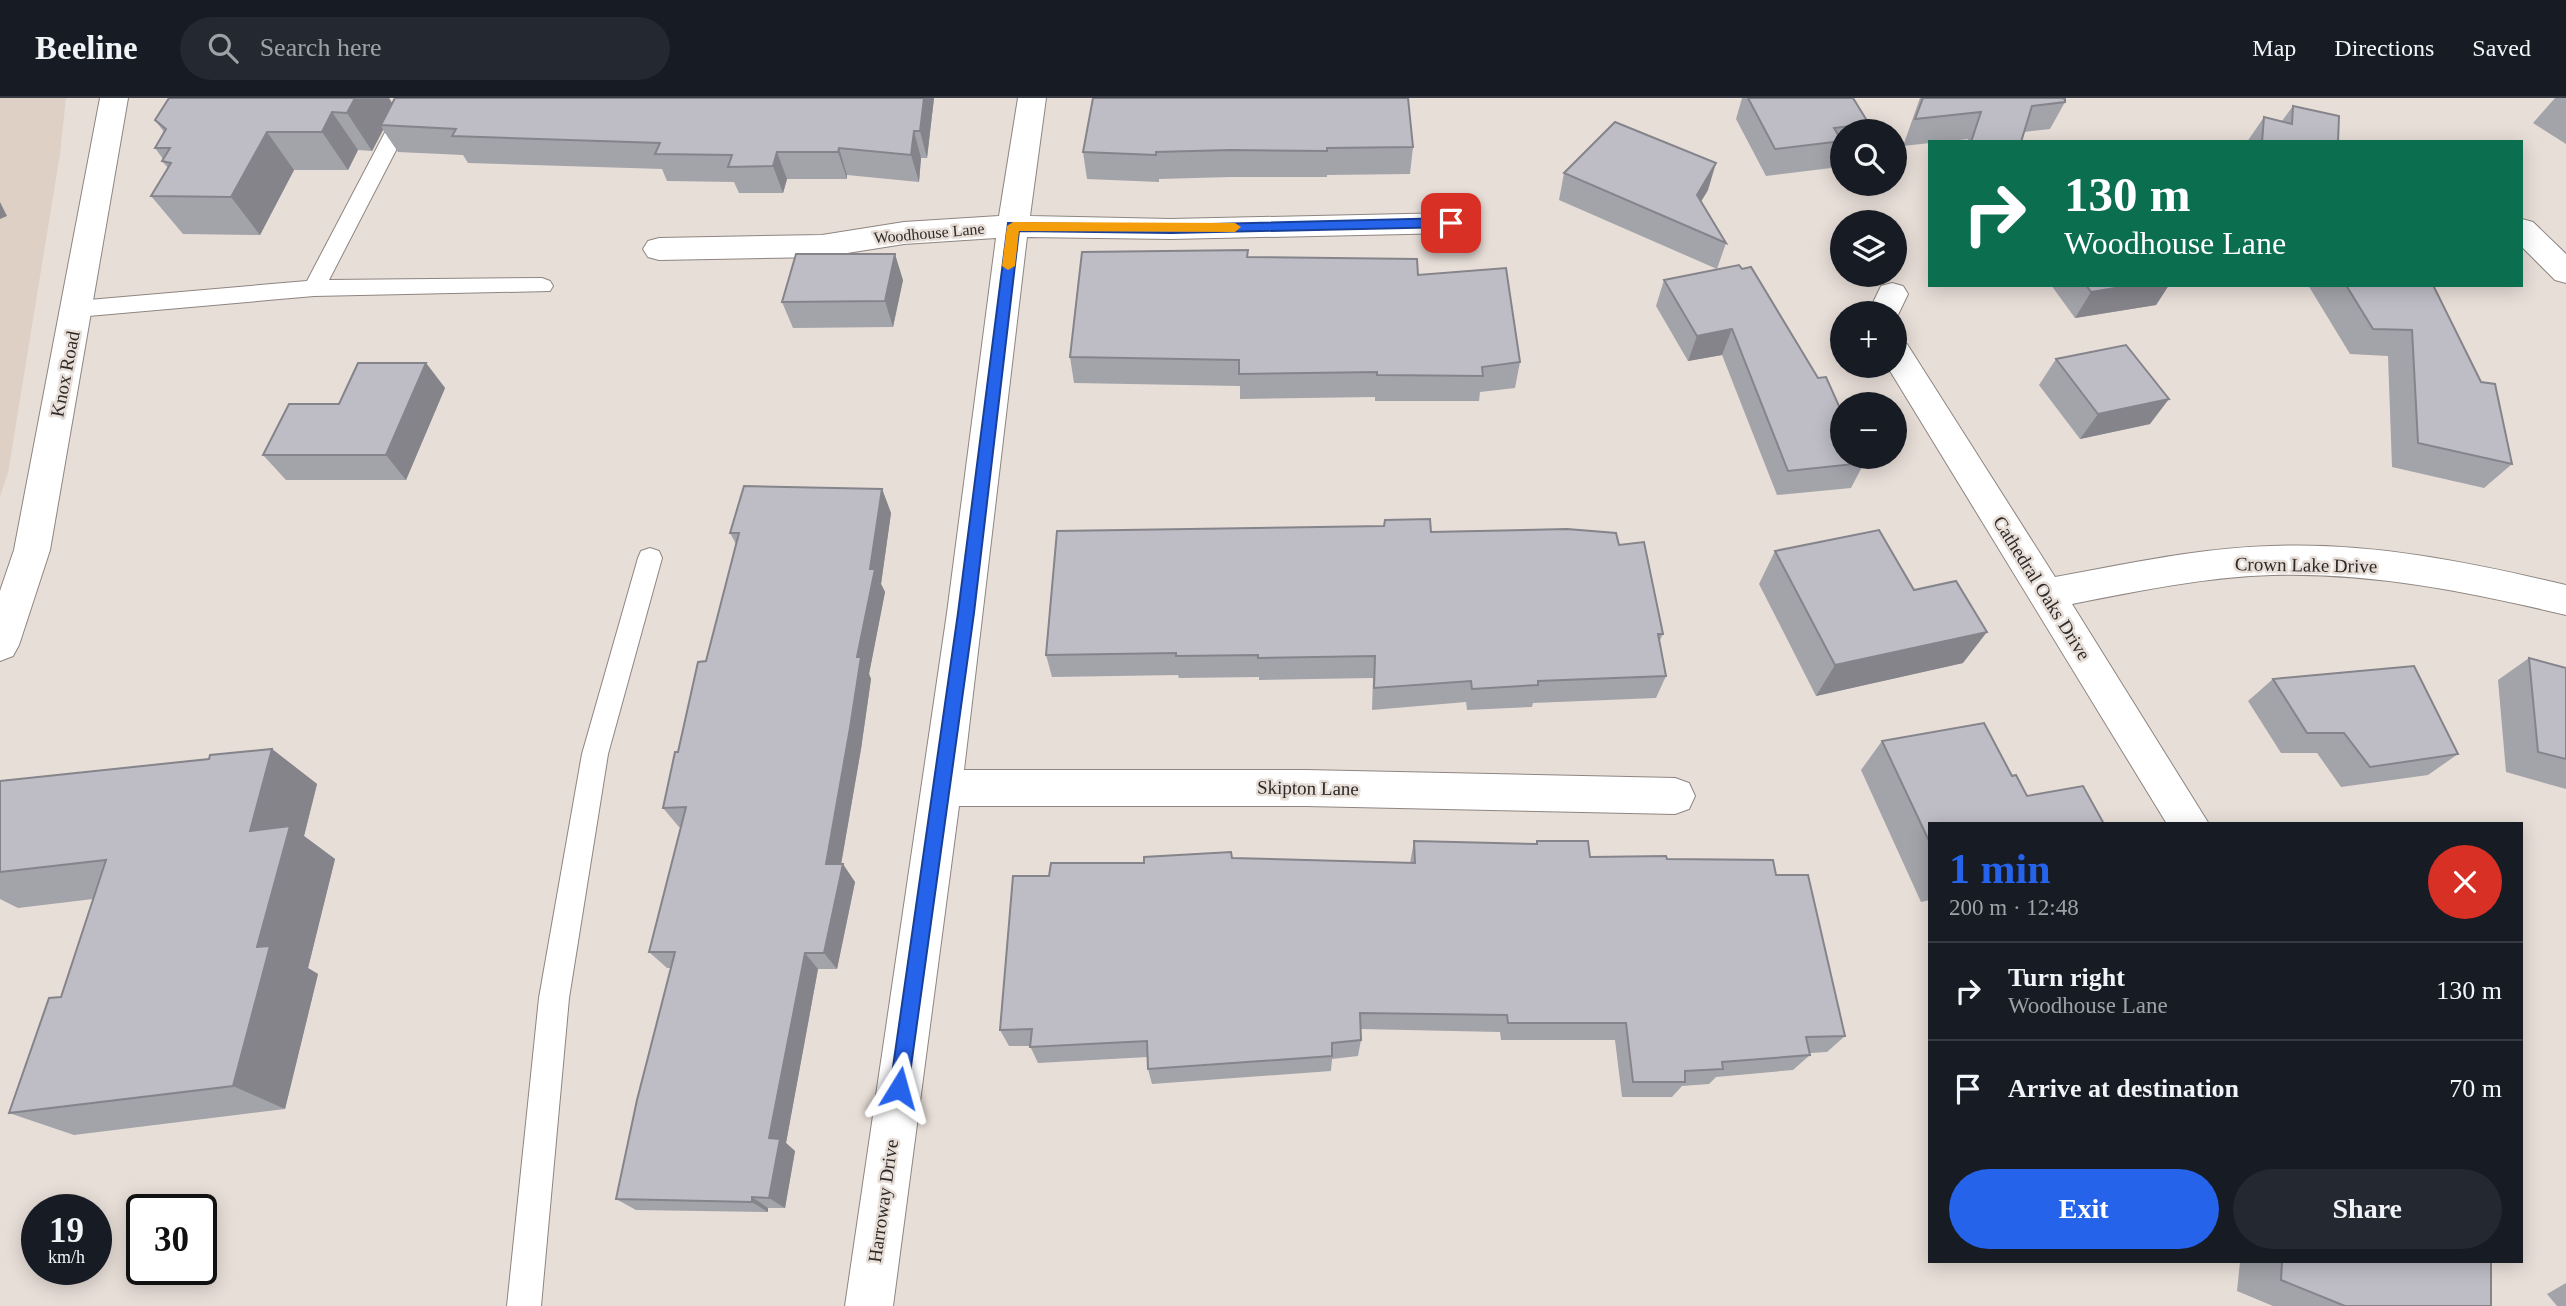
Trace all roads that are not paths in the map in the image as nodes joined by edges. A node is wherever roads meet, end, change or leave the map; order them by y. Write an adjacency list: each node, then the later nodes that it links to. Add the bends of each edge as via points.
1 (114, 98): 11 (street, Knox Road)
2 (413, 98): 10 (lane)
3 (1032, 98): 5 (street, Harroway Drive)
4 (1451, 223): 5 (street, Woodhouse Lane, via 1171,229)
5 (1013, 226): 7 (street, Woodhouse Lane, via 904,233 822,246); 17 (street, Harroway Drive)
6 (2523, 230): 8 (street)
7 (659, 249)
8 (2566, 272)
9 (542, 286): 10 (lane)
10 (314, 288): 11 (lane)
11 (77, 309): 16 (street, Knox Road, via 32,550)
12 (1907, 371): 14 (street, Cathedral Oaks Drive)
13 (650, 558): 20 (lane, via 594,754 554,998)
14 (2046, 594): 15 (street, Crown Lake Drive, via 2229,563 2281,560 2350,561 2418,570); 19 (street, Cathedral Oaks Drive)
15 (2566, 600)
16 (2, 629)
17 (941, 788): 18 (street, Skipton Lane, via 1306,788); 21 (street, Harroway Drive)
18 (1675, 796)
19 (2188, 822)
20 (524, 1306)
21 (869, 1306)

